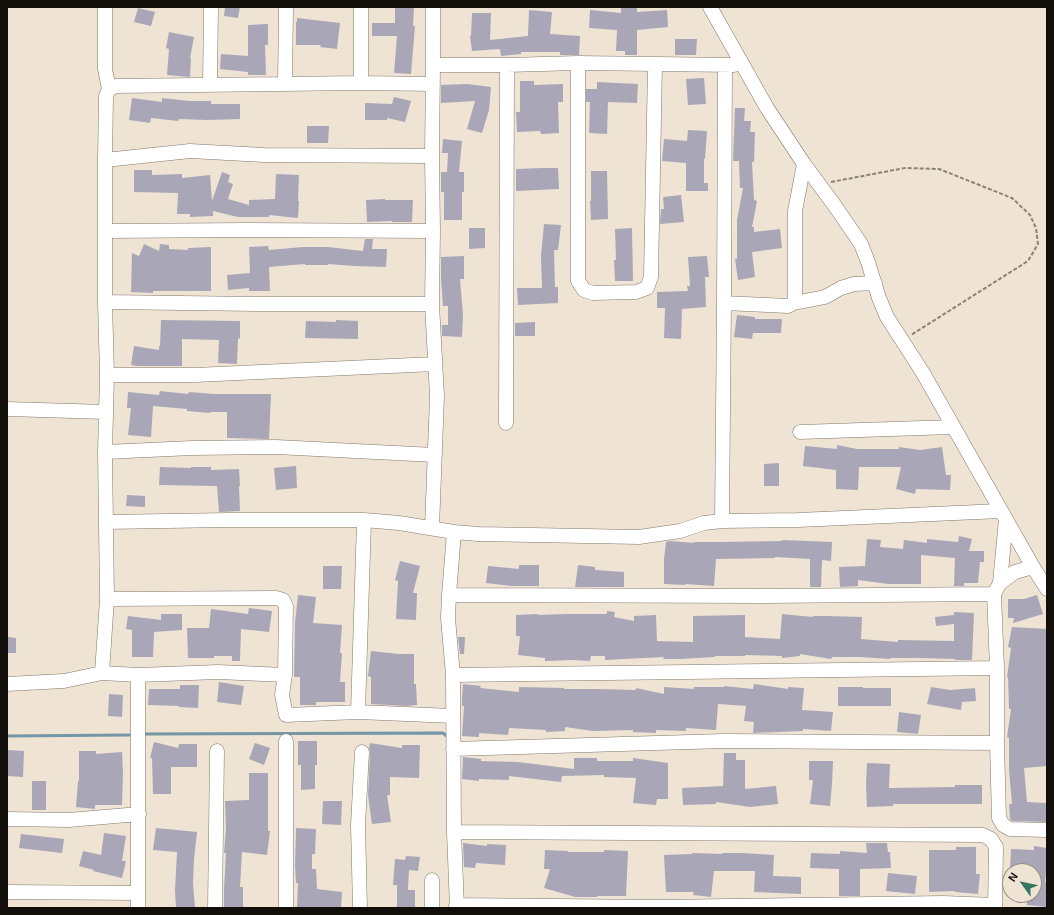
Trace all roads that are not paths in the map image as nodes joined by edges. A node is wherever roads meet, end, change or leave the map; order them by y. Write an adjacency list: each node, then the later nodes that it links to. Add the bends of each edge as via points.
1 (105, 7): 17 (street, via 106,69)
2 (211, 7): 16 (street)
3 (286, 7): 14 (street)
4 (361, 7): 13 (street)
5 (433, 7): 8 (street)
6 (710, 7): 11 (street)
7 (578, 63): 9 (street); 10 (street); 10 (street, via 578,281 584,290 593,293 636,292 647,288 651,277)
8 (434, 65): 9 (street); 15 (street)
9 (507, 65): 32 (street)
10 (655, 65): 12 (street)
11 (742, 65): 12 (street); 20 (street)
12 (725, 66): 25 (street)
13 (361, 83): 14 (street); 15 (street)
14 (285, 84): 16 (street)
15 (433, 84): 18 (street)
16 (210, 85): 17 (street, via 116,86)
17 (109, 89): 19 (street, via 106,96)
18 (432, 156): 19 (street, via 190,151); 22 (street)
19 (105, 160): 21 (street)
20 (804, 164): 23 (street, via 861,244); 26 (street, via 796,211)
21 (105, 231): 22 (street); 24 (street)
22 (433, 231): 27 (street)
23 (875, 283): 26 (street, via 854,284 825,297); 33 (street, via 888,317)
24 (105, 302): 27 (street); 29 (street)
25 (724, 303): 26 (street, via 788,306); 39 (street)
26 (794, 303)
27 (432, 304): 28 (street)
28 (435, 364): 29 (street, via 195,375); 36 (street)
29 (107, 375): 31 (street)
30 (7, 409): 31 (street)
31 (106, 412): 35 (street)
32 (506, 423)
33 (953, 427): 34 (street); 37 (street)
34 (800, 432)
35 (105, 452): 36 (street, via 276,447); 40 (street)
36 (436, 455): 41 (street)
37 (1004, 515): 39 (street); 43 (street); 44 (street)
38 (364, 520): 40 (street); 41 (street, via 399,522); 54 (street)
39 (722, 521): 42 (street, via 640,537)
40 (106, 522): 47 (street)
41 (432, 528): 42 (street)
42 (454, 532): 46 (street)
43 (1033, 567): 44 (street, via 1015,572); 45 (street)
44 (997, 588): 46 (street, via 764,596); 48 (street)
45 (1047, 589)
46 (449, 595): 52 (street, via 448,618)
47 (107, 598): 49 (street); 51 (street, via 283,600 286,606)
48 (997, 668): 52 (street); 57 (street)
49 (102, 673): 50 (street); 53 (street, via 64,681)
50 (138, 675): 51 (street, via 218,672); 61 (street)
51 (285, 675): 54 (street, via 282,695 286,715)
52 (453, 675): 55 (street)
53 (7, 684)
54 (358, 712): 55 (street)
55 (453, 716): 58 (street)
56 (286, 741): 72 (street)
57 (997, 743): 58 (street, via 724,741); 63 (street, via 999,818 1003,825 1010,829)
58 (454, 749): 64 (street)
59 (217, 751): 71 (street)
60 (362, 752): 73 (street, via 358,825)
61 (139, 814): 62 (street, via 69,820); 67 (street)
62 (7, 820)
63 (1047, 830)
64 (454, 832): 68 (street); 69 (street, via 983,835 996,847)
65 (432, 880): 74 (street)
66 (7, 892): 67 (street)
67 (138, 893): 70 (street)
68 (456, 906): 69 (street, via 659,907 943,903)
69 (995, 906)
70 (138, 908)
71 (215, 908)
72 (286, 908)
73 (360, 908)
74 (432, 908)

